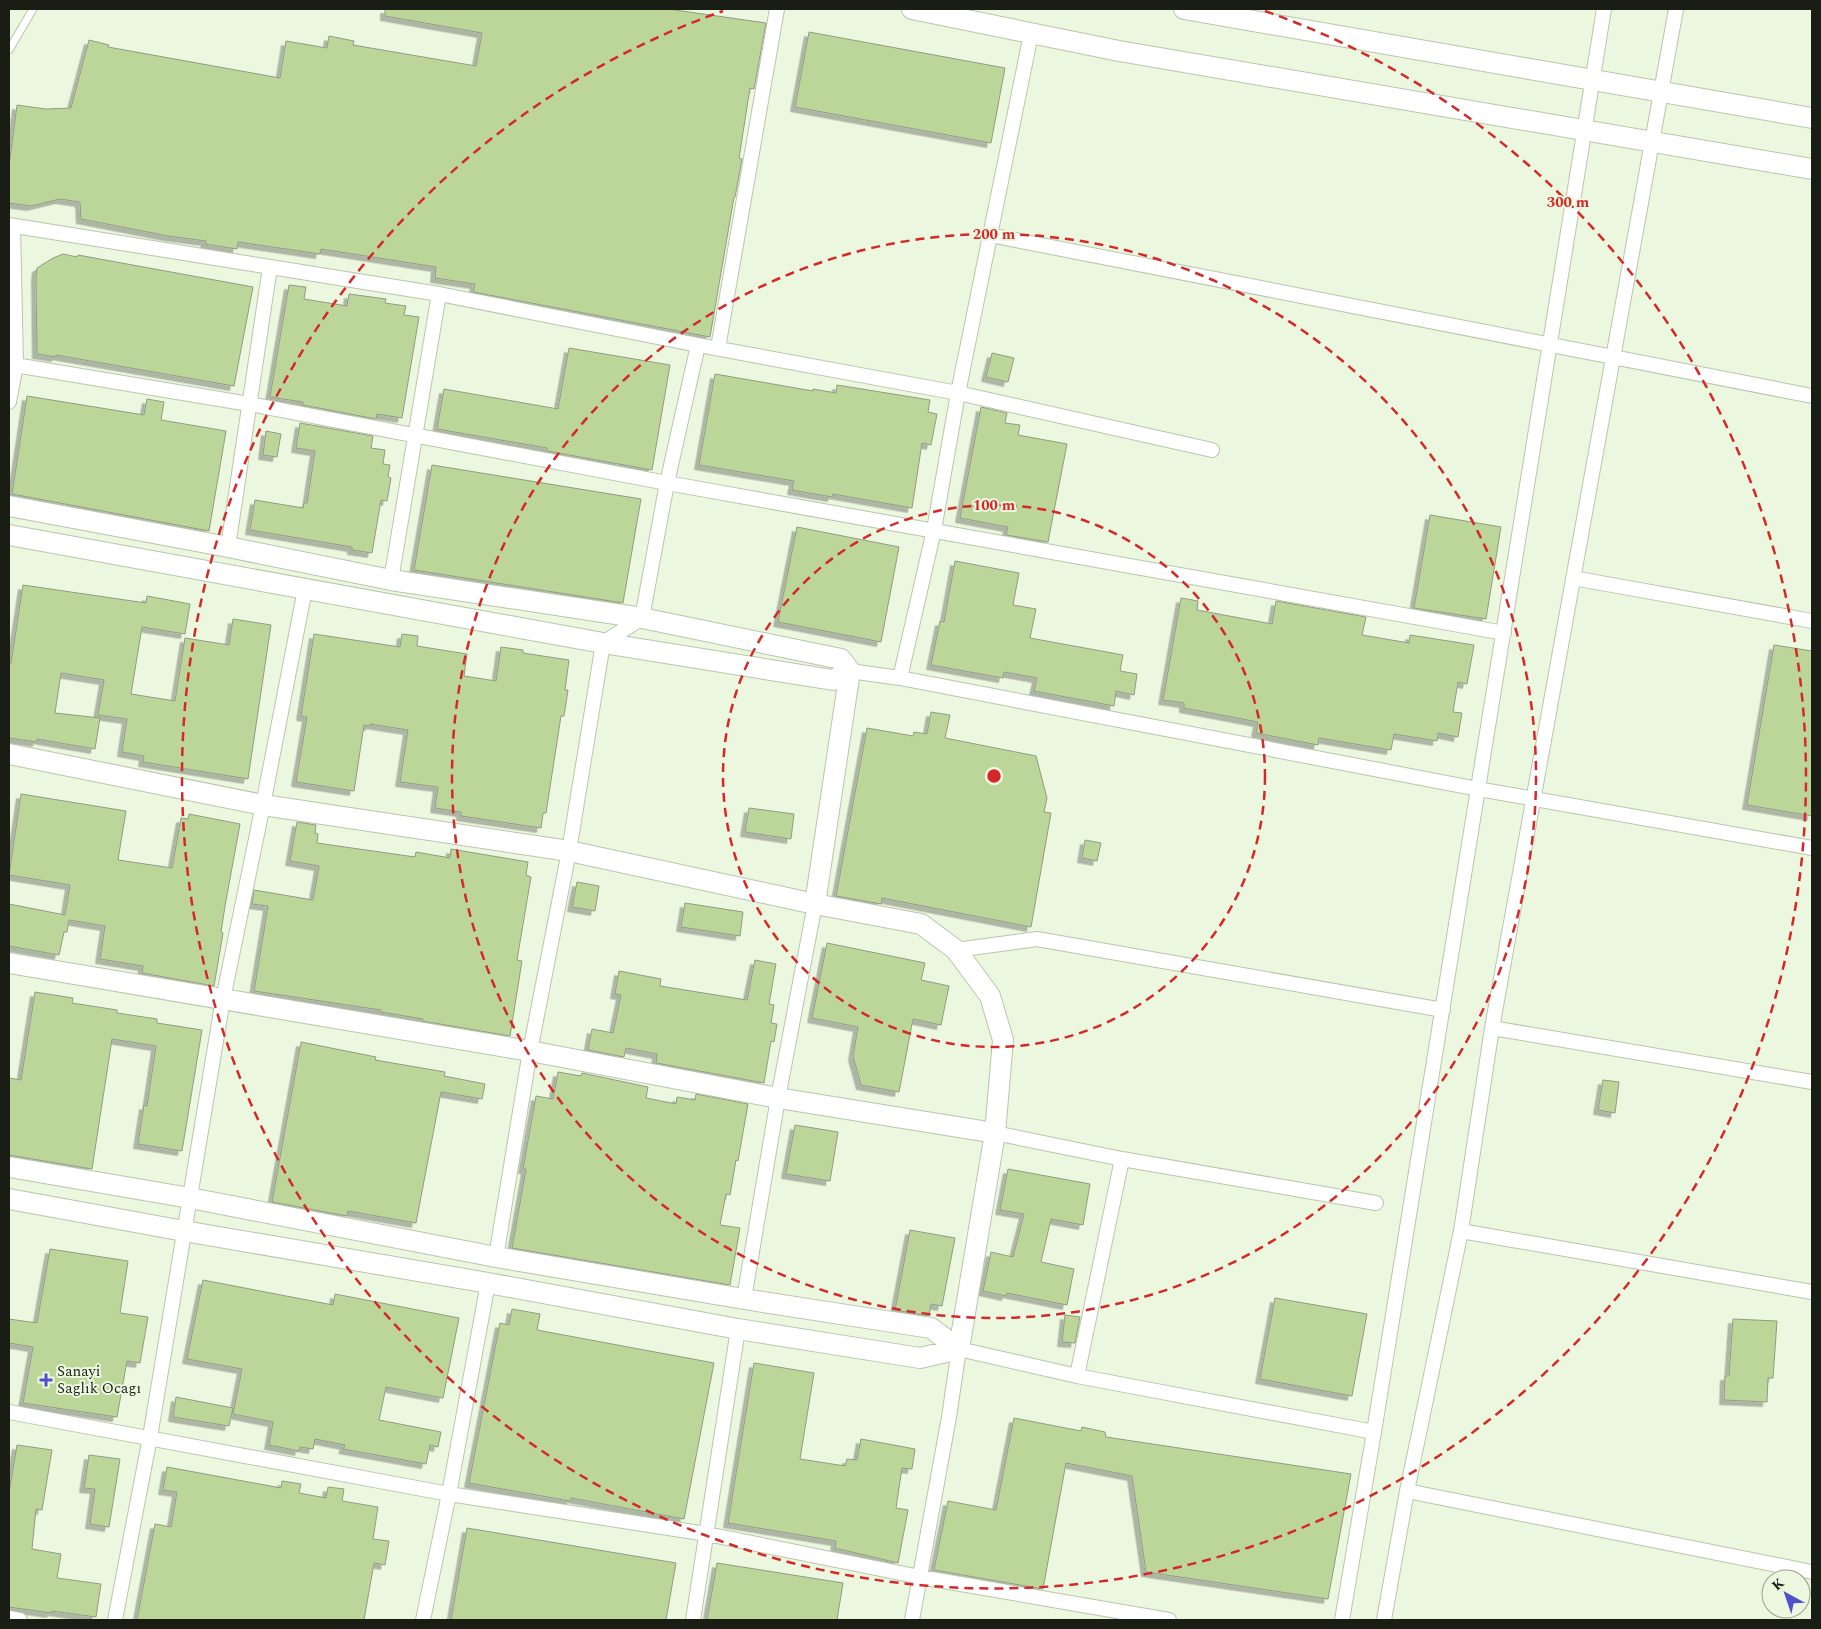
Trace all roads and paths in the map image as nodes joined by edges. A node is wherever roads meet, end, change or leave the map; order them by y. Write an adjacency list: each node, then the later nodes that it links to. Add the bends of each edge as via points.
1 (33, 9): 8 (lane)
2 (777, 9): 21 (street)
3 (912, 9): 7 (street)
4 (1184, 9): 9 (street)
5 (1604, 9): 9 (street)
6 (1676, 9): 10 (street)
7 (1031, 34): 12 (street); 16 (street)
8 (9, 50)
9 (1591, 79): 10 (street); 12 (street)
10 (1662, 91): 11 (street); 13 (street)
11 (1812, 118)
12 (1584, 130): 13 (street); 19 (street)
13 (1652, 142): 14 (street); 22 (street)
14 (1812, 169)
15 (11, 225): 17 (street); 23 (street)
16 (990, 235): 19 (street); 24 (street)
17 (270, 267): 18 (street); 27 (street)
18 (439, 294): 20 (street); 28 (street)
19 (1550, 344): 22 (street); 40 (street)
20 (698, 345): 21 (street); 30 (street)
21 (718, 348): 24 (street)
22 (1613, 357): 25 (street); 35 (street)
23 (12, 364): 26 (street); 27 (street)
24 (958, 393): 29 (street); 32 (street)
25 (1812, 396)
26 (9, 402)
27 (249, 404): 28 (street); 34 (street)
28 (415, 434): 30 (street); 36 (street)
29 (1212, 450)
30 (667, 483): 32 (street); 38 (street)
31 (9, 506): 34 (street)
32 (934, 530): 40 (street); 43 (street)
33 (9, 535): 37 (street)
34 (228, 547): 36 (street)
35 (1573, 578): 39 (street); 46 (street)
36 (391, 580): 38 (street)
37 (305, 589): 41 (street); 47 (street)
38 (642, 618): 41 (street); 42 (street, via 841,659)
39 (1812, 621)
40 (1504, 632): 45 (street)
41 (603, 643): 42 (street, via 834,680); 49 (street)
42 (850, 671): 43 (street); 50 (street)
43 (900, 678): 45 (street)
44 (9, 754): 47 (street)
45 (1478, 789): 46 (street); 54 (street)
46 (1533, 799): 48 (street); 55 (street)
47 (263, 805): 49 (street); 53 (street)
48 (1812, 848)
49 (569, 851): 50 (street); 56 (street)
50 (815, 904): 51 (street, via 921,924); 58 (street)
51 (956, 950): 54 (street, via 1036,939); 59 (street, via 990,996 1003,1040)
52 (9, 964): 53 (street)
53 (222, 999): 56 (street); 62 (street)
54 (1443, 1010): 75 (street)
55 (1492, 1028): 57 (street); 66 (street)
56 (530, 1051): 58 (street); 67 (street)
57 (1812, 1082)
58 (778, 1098): 59 (street); 70 (street)
59 (995, 1133): 60 (street); 72 (street)
60 (1122, 1159): 64 (street); 73 (street)
61 (9, 1167): 62 (street)
62 (190, 1198): 65 (street); 67 (street)
63 (9, 1199): 65 (street)
64 (1376, 1203)
65 (184, 1231): 68 (street); 76 (street)
66 (1461, 1231): 69 (street); 77 (street)
67 (496, 1256): 70 (street)
68 (488, 1283): 71 (street); 78 (street)
69 (1812, 1292)
70 (744, 1299): 72 (street, via 930,1328)
71 (738, 1329): 72 (street, via 920,1358); 79 (street)
72 (959, 1349): 73 (street); 81 (street)
73 (1077, 1376): 75 (street)
74 (9, 1412): 76 (street)
75 (1374, 1432): 89 (street)
76 (150, 1437): 78 (street); 84 (street)
77 (1407, 1491): 80 (street); 90 (street)
78 (449, 1494): 79 (street); 85 (street)
79 (707, 1534): 81 (street); 86 (street)
80 (1812, 1572)
81 (920, 1578): 87 (street); 88 (street)
82 (9, 1618): 83 (street)
83 (20, 1620)
84 (115, 1620)
85 (423, 1620)
86 (693, 1620)
87 (912, 1620)
88 (1169, 1620)
89 (1342, 1620)
90 (1384, 1620)

